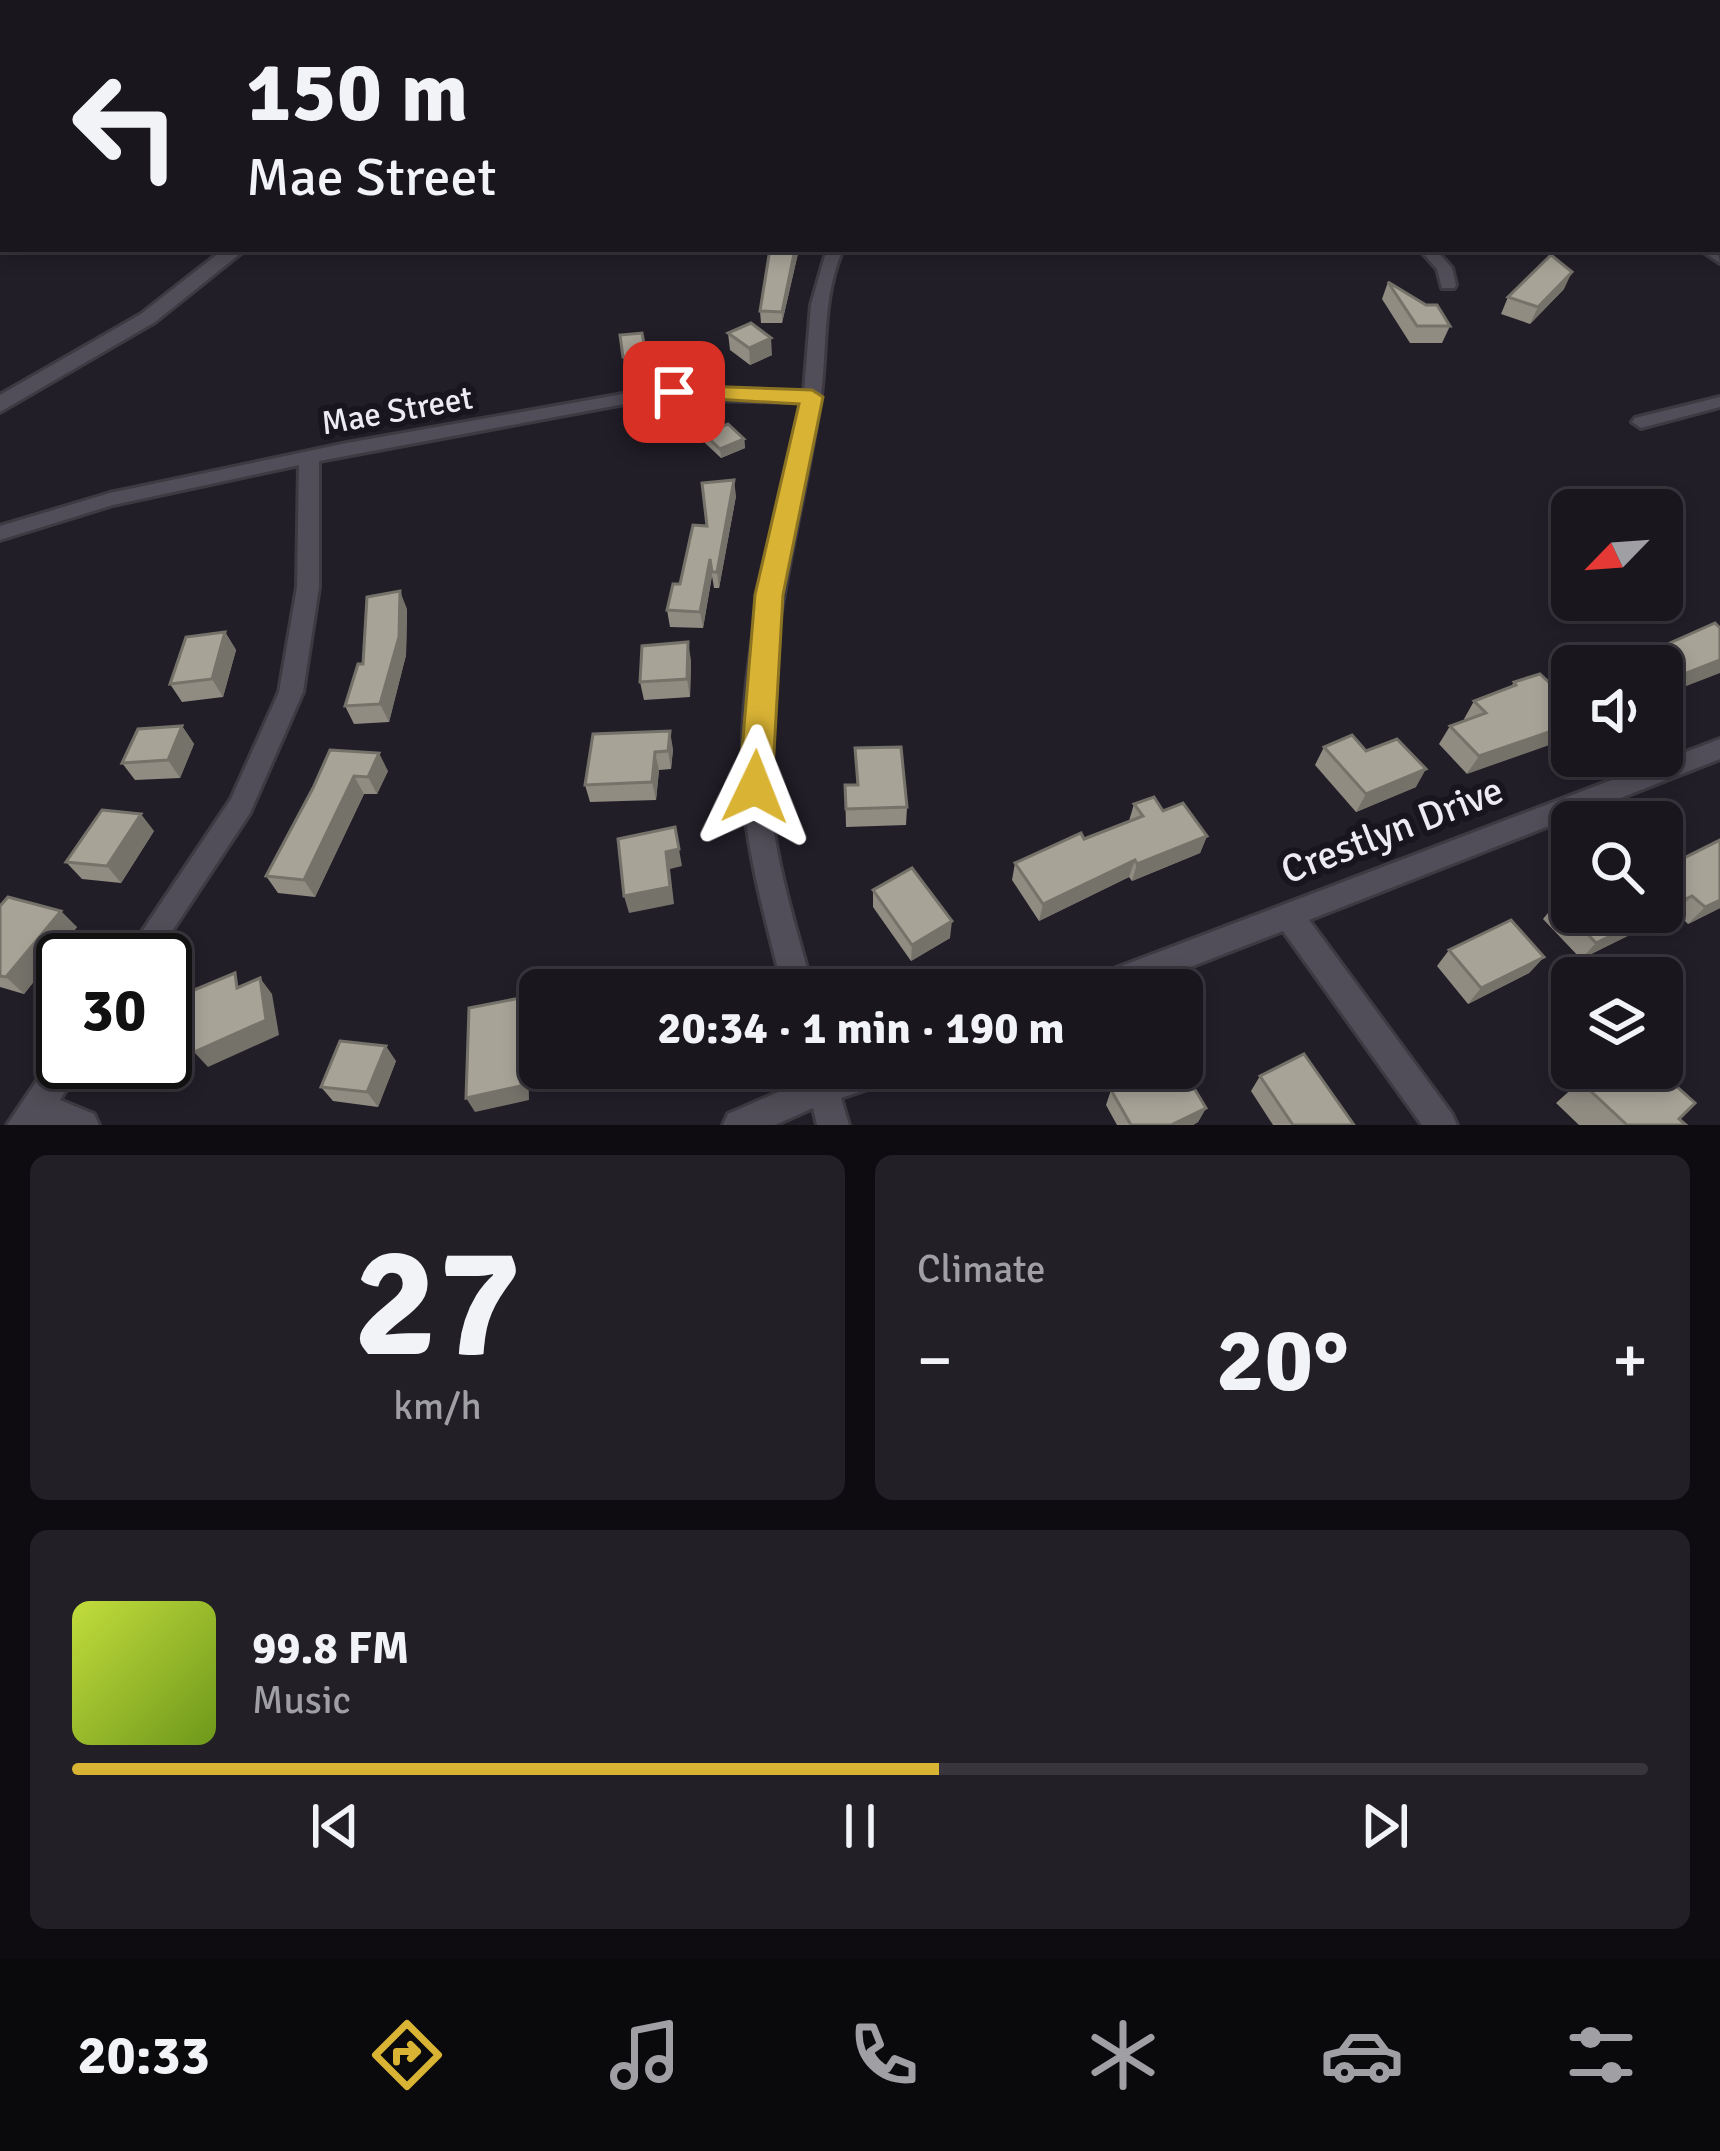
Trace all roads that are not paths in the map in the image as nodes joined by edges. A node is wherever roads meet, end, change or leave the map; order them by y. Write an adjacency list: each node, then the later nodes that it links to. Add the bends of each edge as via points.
1 (232, 252): 7 (street, via 148,318)
2 (834, 252): 5 (street, via 816,323)
3 (1429, 252): 4 (street)
4 (1448, 285)
5 (812, 397): 9 (street, Mae Street, via 651,394); 14 (street, via 769,595 755,745 761,831)
6 (1720, 402): 8 (street)
7 (0, 405)
8 (1641, 422)
9 (309, 458): 10 (street, Mae Street, via 76,507); 13 (street, via 308,587 291,692 241,805)
10 (0, 533)
11 (1720, 749): 12 (street, Crestlyn Drive)
12 (1288, 915): 15 (street, Crestlyn Drive); 23 (street)
13 (155, 933)
14 (793, 969)
15 (1149, 969)
16 (49, 1089): 19 (street)
17 (801, 1089): 21 (street)
18 (823, 1089): 22 (street)
19 (30, 1116): 20 (street)
20 (83, 1125)
21 (739, 1125)
22 (833, 1125)
23 (1442, 1125)

